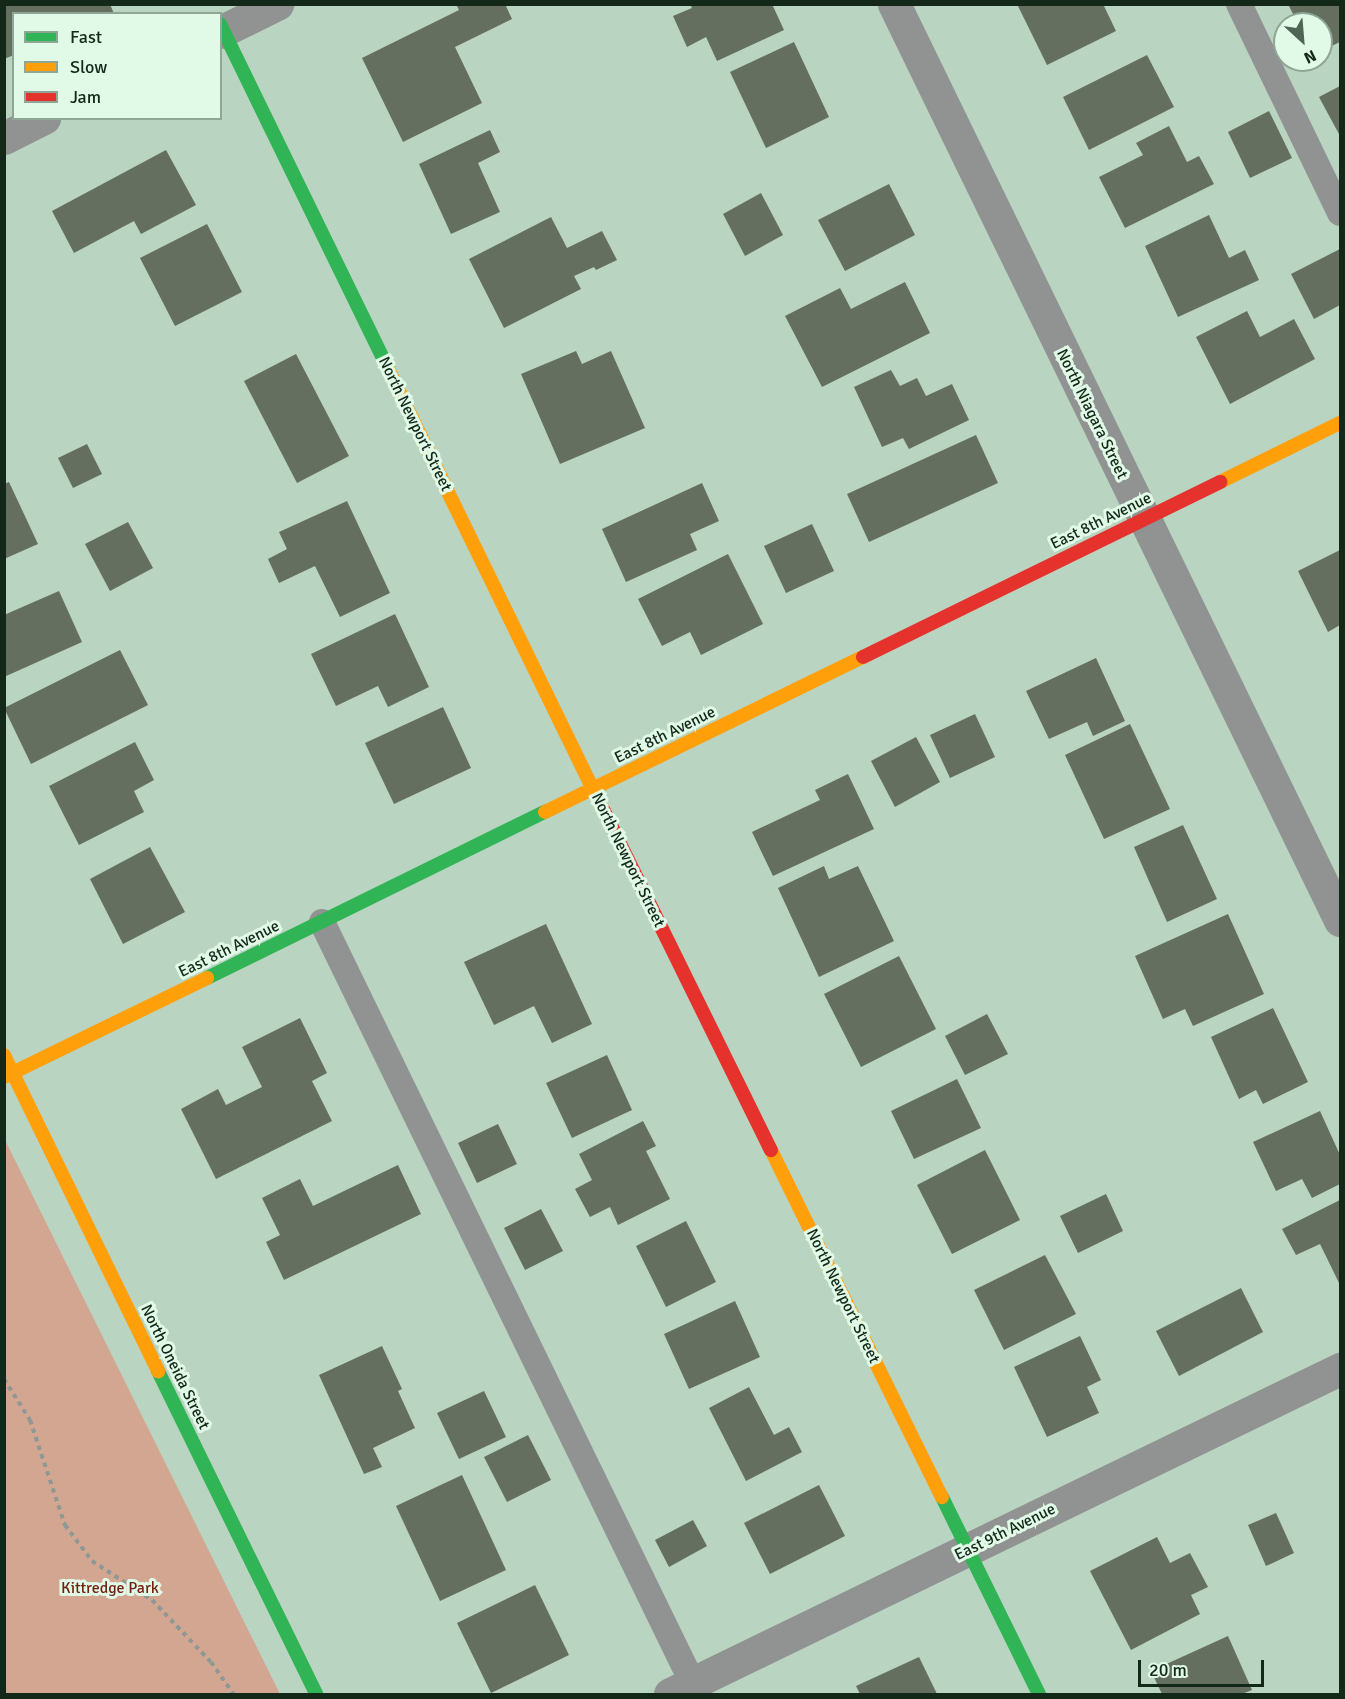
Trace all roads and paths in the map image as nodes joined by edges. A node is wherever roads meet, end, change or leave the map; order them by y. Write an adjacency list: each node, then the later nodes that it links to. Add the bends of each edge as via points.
1 (277, 4): 4 (street)
2 (894, 4): 10 (street, North Niagara Street)
3 (1239, 4): 8 (lane)
4 (222, 20)
5 (222, 29): 11 (street, North Newport Street)
6 (40, 120): 7 (street)
7 (4, 138)
8 (1341, 213)
9 (1341, 423): 10 (street, East 8th Avenue)
10 (1143, 519): 11 (street, East 8th Avenue); 12 (street, North Niagara Street)
11 (593, 789): 13 (street, East 8th Avenue); 18 (street, North Newport Street)
12 (1341, 920)
13 (322, 922): 15 (street, East 8th Avenue); 19 (lane)
14 (4, 1055): 15 (street, North Oneida Street)
15 (9, 1075): 21 (street, North Oneida Street)
16 (1341, 1369): 18 (street, East 9th Avenue)
17 (4, 1379): 20 (path, via 30,1420 65,1525 92,1561 152,1600 211,1662)
18 (969, 1550): 19 (street, East 9th Avenue); 22 (street, North Newport Street)
19 (681, 1689)
20 (233, 1695)
21 (316, 1695)
22 (1039, 1695)

